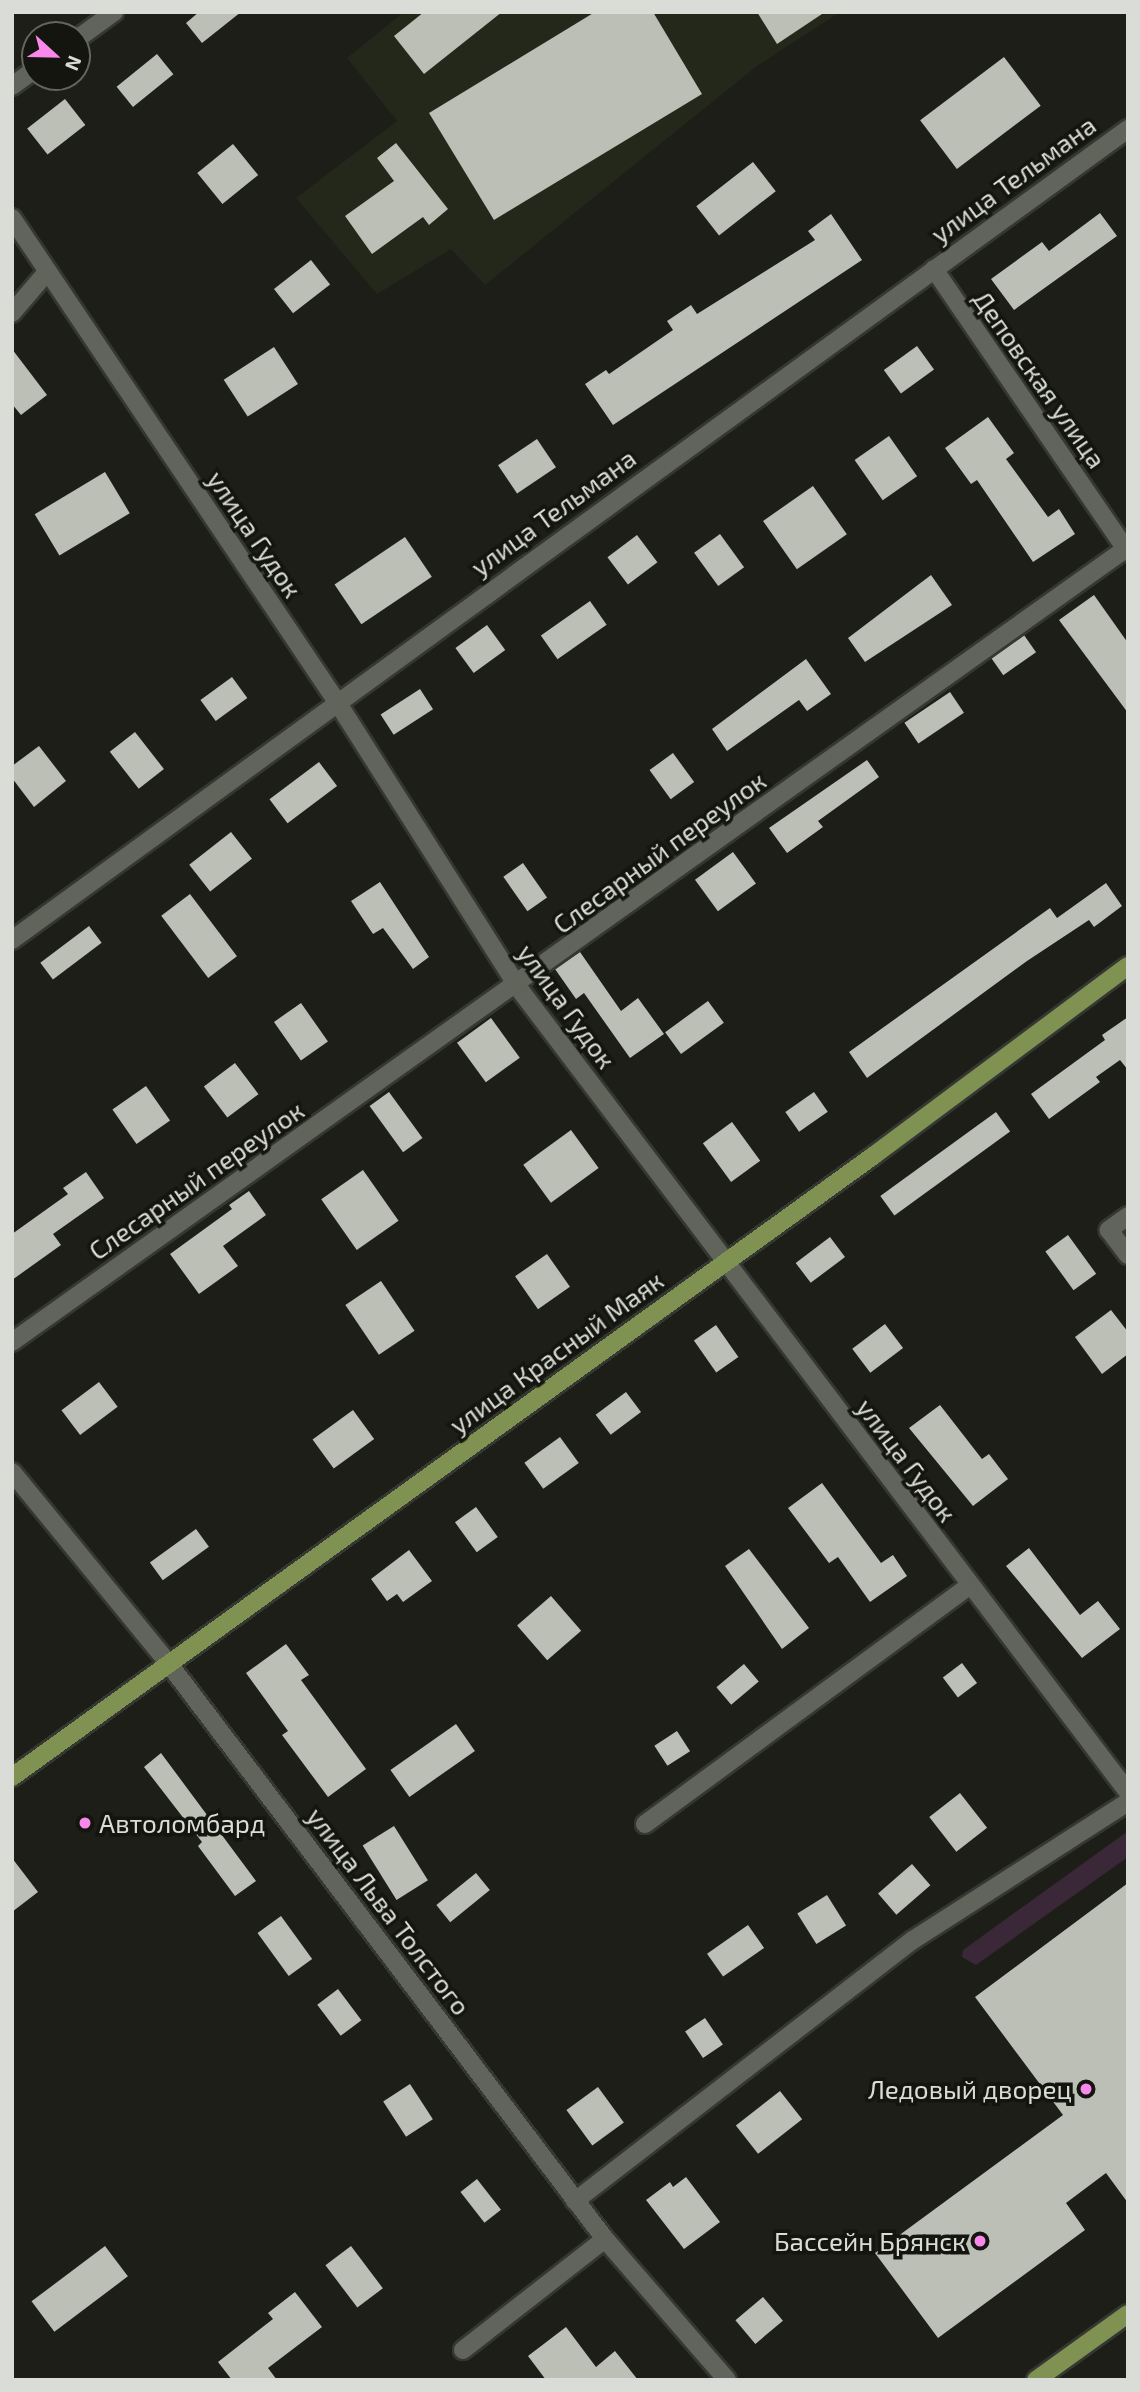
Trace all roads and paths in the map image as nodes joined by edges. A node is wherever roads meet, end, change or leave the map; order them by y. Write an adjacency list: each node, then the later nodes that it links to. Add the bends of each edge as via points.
1 (114, 12): 2 (street)
2 (91, 29)
3 (1128, 129): 5 (street, улица Тельмана)
4 (12, 218): 6 (street, улица Гудок)
5 (934, 269): 8 (street, Деповская улица); 9 (street, улица Тельмана)
6 (47, 272): 7 (street); 9 (street, улица Гудок)
7 (12, 313)
8 (1127, 549): 12 (street, Слесарный переулок)
9 (336, 701): 10 (street, улица Тельмана); 12 (street, улица Гудок)
10 (12, 940)
11 (1128, 966): 15 (main road, улица Красный Маяк)
12 (517, 986): 15 (street, улица Гудок); 16 (street, Слесарный переулок)
13 (1128, 1216): 14 (street, via 1109,1230)
14 (1128, 1255)
15 (725, 1262): 18 (street, улица Гудок); 19 (main road, улица Красный Маяк)
16 (12, 1342)
17 (12, 1472): 19 (street, улица Льва Толстого)
18 (969, 1586): 21 (street, улица Гудок); 23 (street)
19 (169, 1664): 20 (main road, улица Красный Маяк); 24 (street, улица Льва Толстого)
20 (12, 1777)
21 (1128, 1792)
22 (1128, 1802): 24 (street, via 913,1940)
23 (645, 1824)
24 (575, 2201): 25 (street, улица Льва Толстого)
25 (605, 2239): 27 (street); 28 (street, улица Льва Толстого)
26 (1128, 2314): 29 (main road)
27 (463, 2350)
28 (727, 2380)
29 (1036, 2380)

